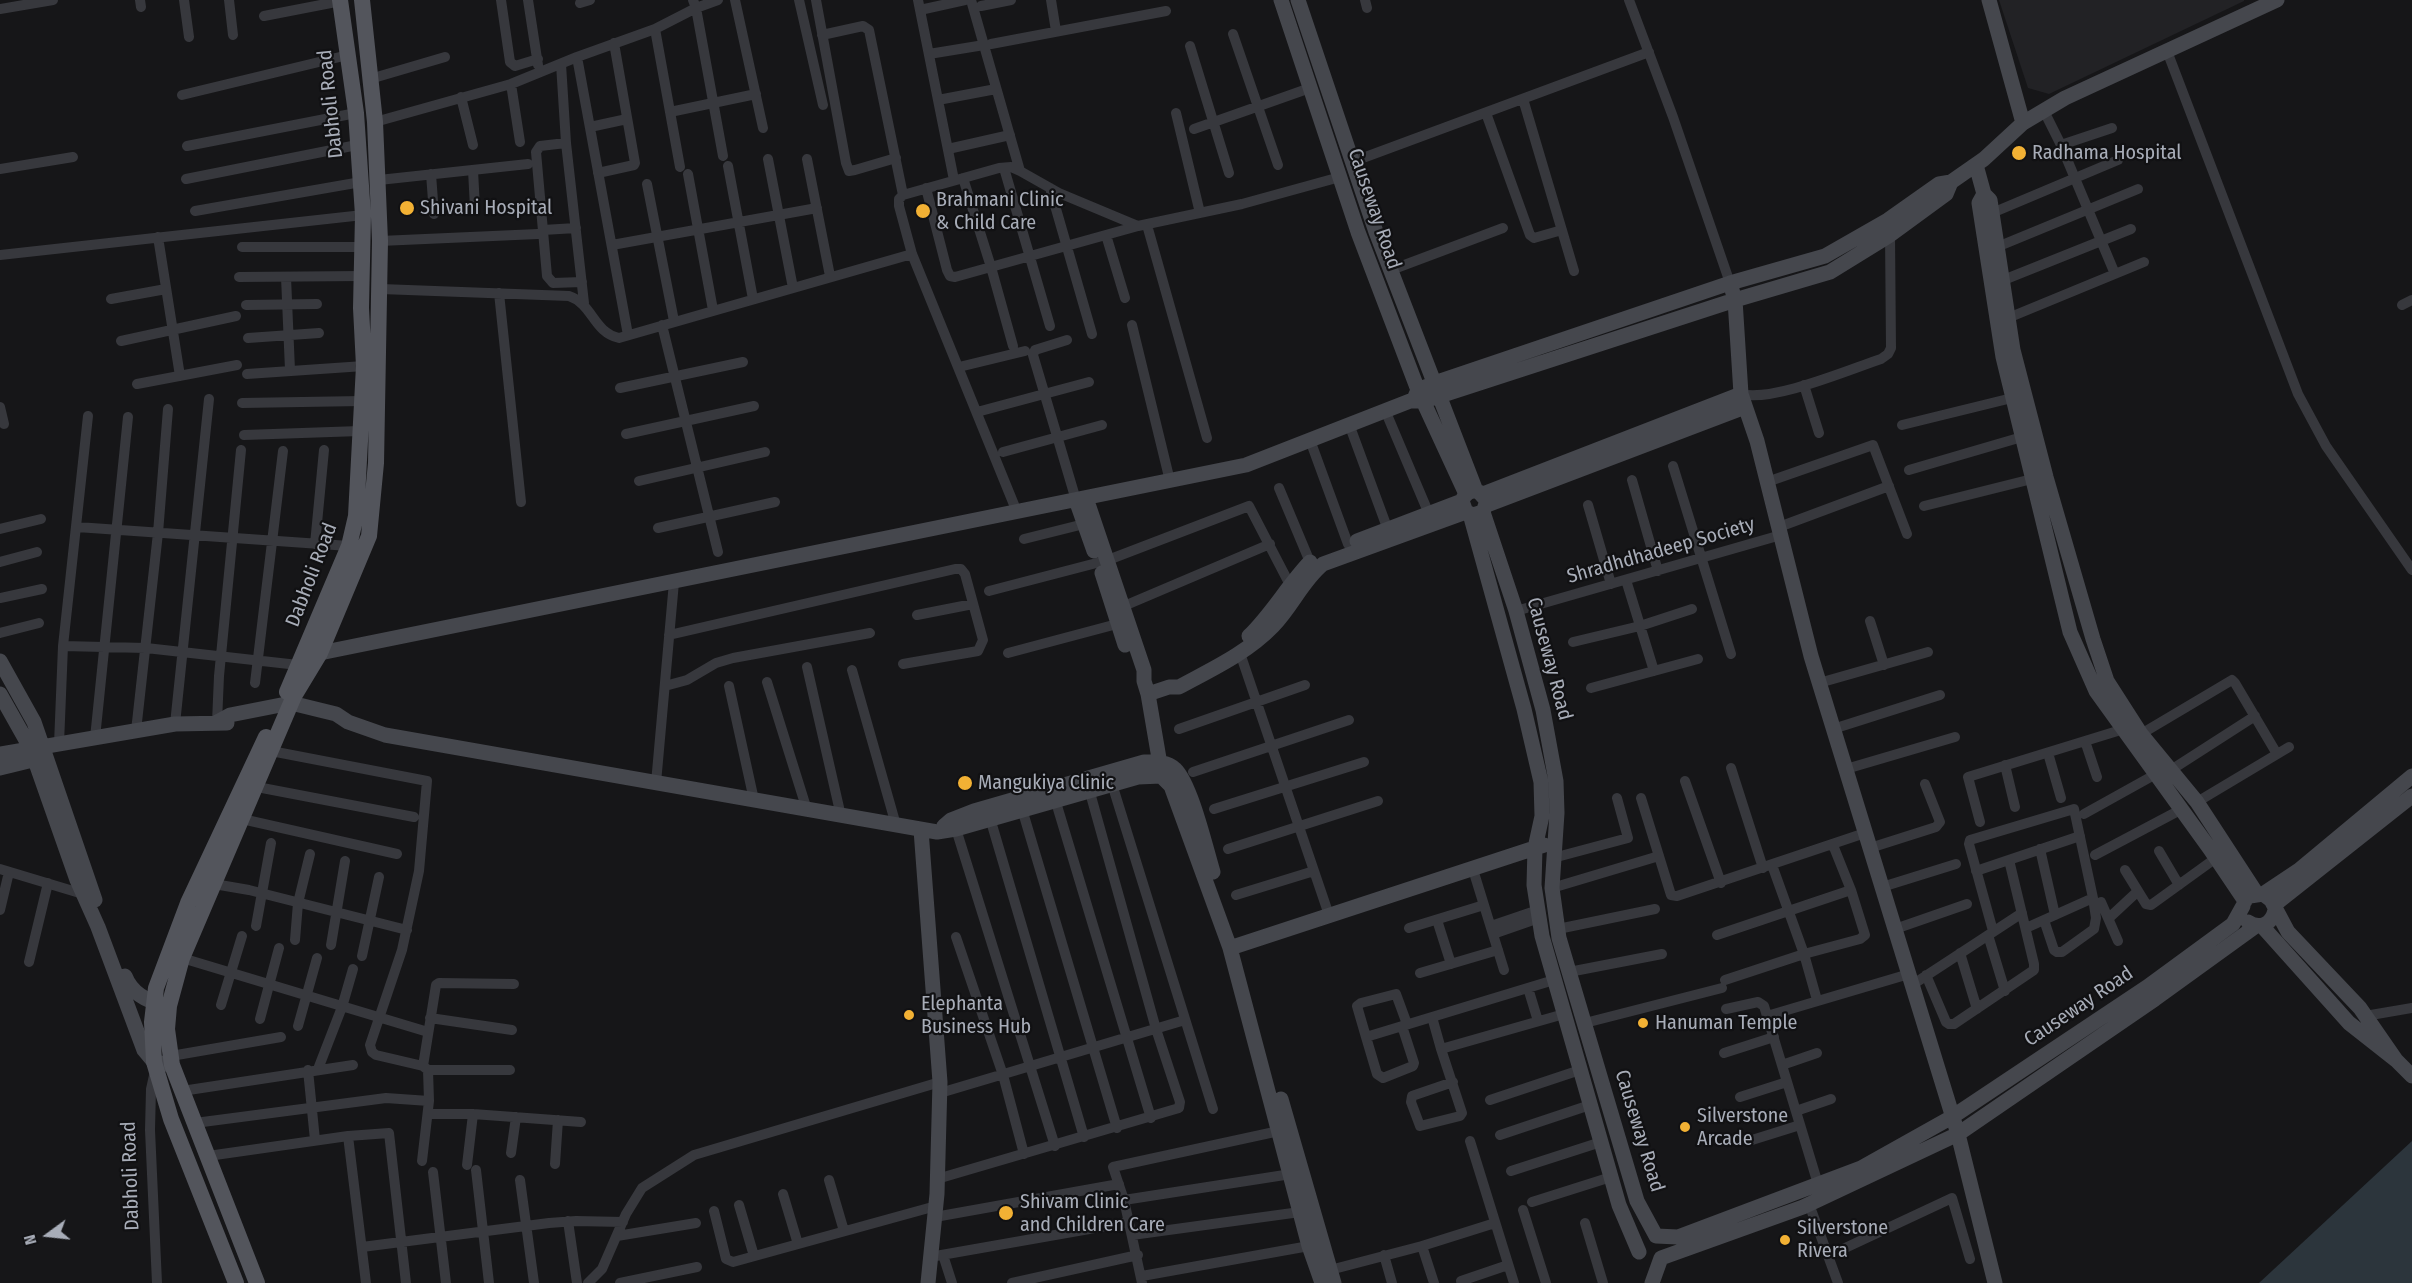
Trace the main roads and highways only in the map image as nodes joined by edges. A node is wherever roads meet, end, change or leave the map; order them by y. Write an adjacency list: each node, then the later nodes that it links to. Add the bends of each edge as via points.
1 (340, 0): 3 (main road, Dabholi Road, via 356,113 363,215 364,366 356,516 350,546 298,665)
2 (362, 0): 3 (main road, Dabholi Road, via 379,180 381,289 376,463 369,536 320,652)
3 (285, 708): 4 (main road, Dabholi Road, via 257,787); 4 (main road, Dabholi Road, via 188,903 168,953)
4 (161, 1004): 5 (main road, Dabholi Road); 5 (main road, Dabholi Road, via 167,1029)
5 (163, 1063): 6 (main road, via 171,1119); 7 (main road, via 182,1091)
6 (236, 1283)
7 (257, 1283)

